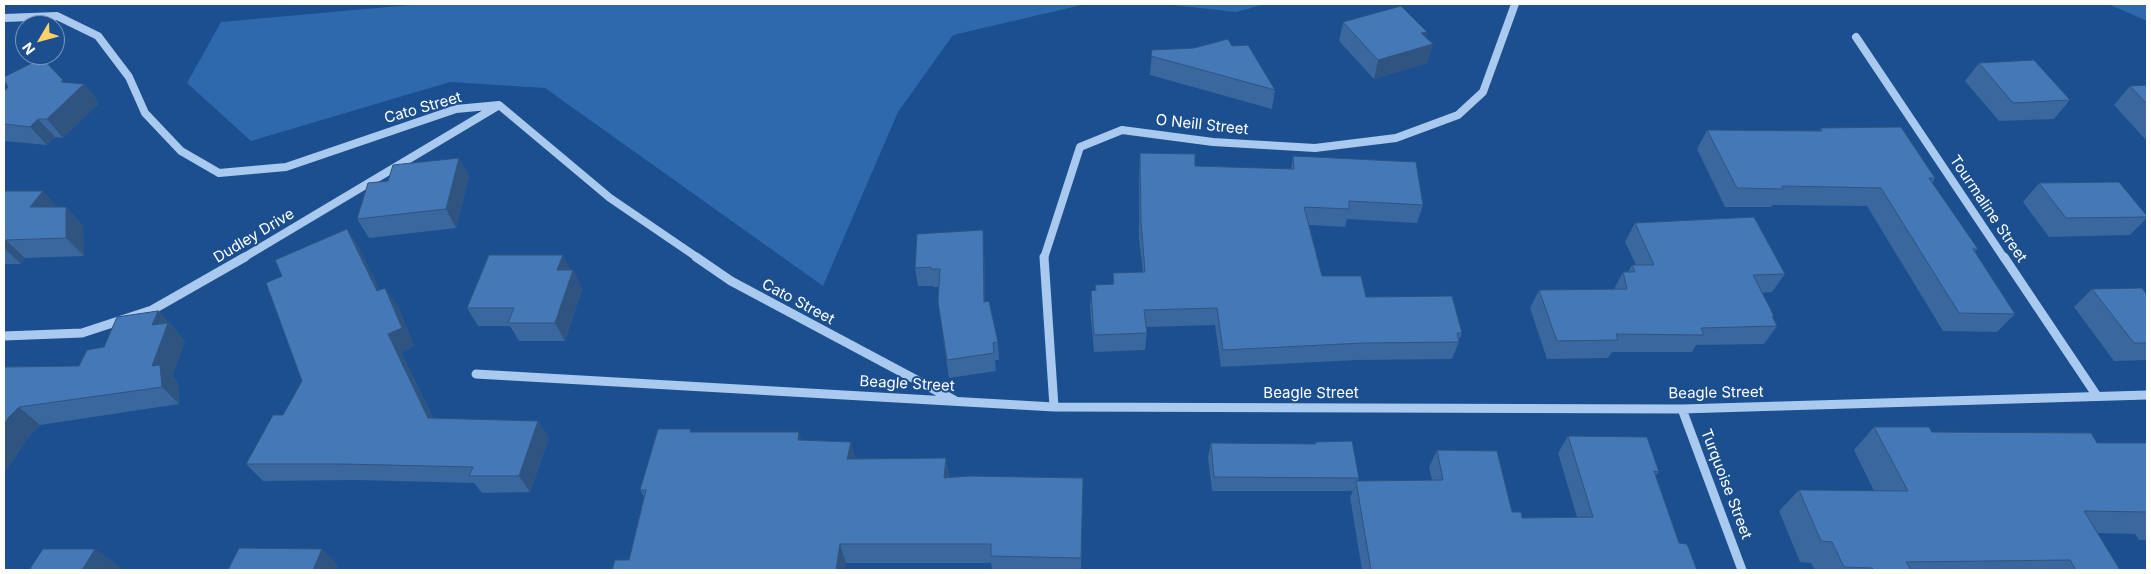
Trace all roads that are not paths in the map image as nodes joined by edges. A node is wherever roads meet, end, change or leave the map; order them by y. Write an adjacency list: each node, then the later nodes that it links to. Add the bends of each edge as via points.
1 (1515, 4): 10 (street, O Neill Street, via 1483,92 1458,115 1396,138 1315,148 1213,142 1122,130 1080,147 1044,254)
2 (4, 18): 4 (street, Cato Street, via 57,16 98,36 129,77 145,113 181,151 219,173 286,167 456,109)
3 (1856, 37): 8 (street, Tourmaline Street)
4 (499, 105): 5 (street, Dudley Drive, via 152,310 82,332); 9 (street, Cato Street, via 610,198 731,281)
5 (4, 336)
6 (476, 374): 9 (street, Beagle Street)
7 (2147, 395): 8 (street, Beagle Street)
8 (2097, 396): 11 (street, Beagle Street)
9 (956, 402): 10 (street, Beagle Street)
10 (1054, 407): 11 (street, Beagle Street)
11 (1682, 409): 12 (street, Turquoise Street)
12 (1742, 570)

